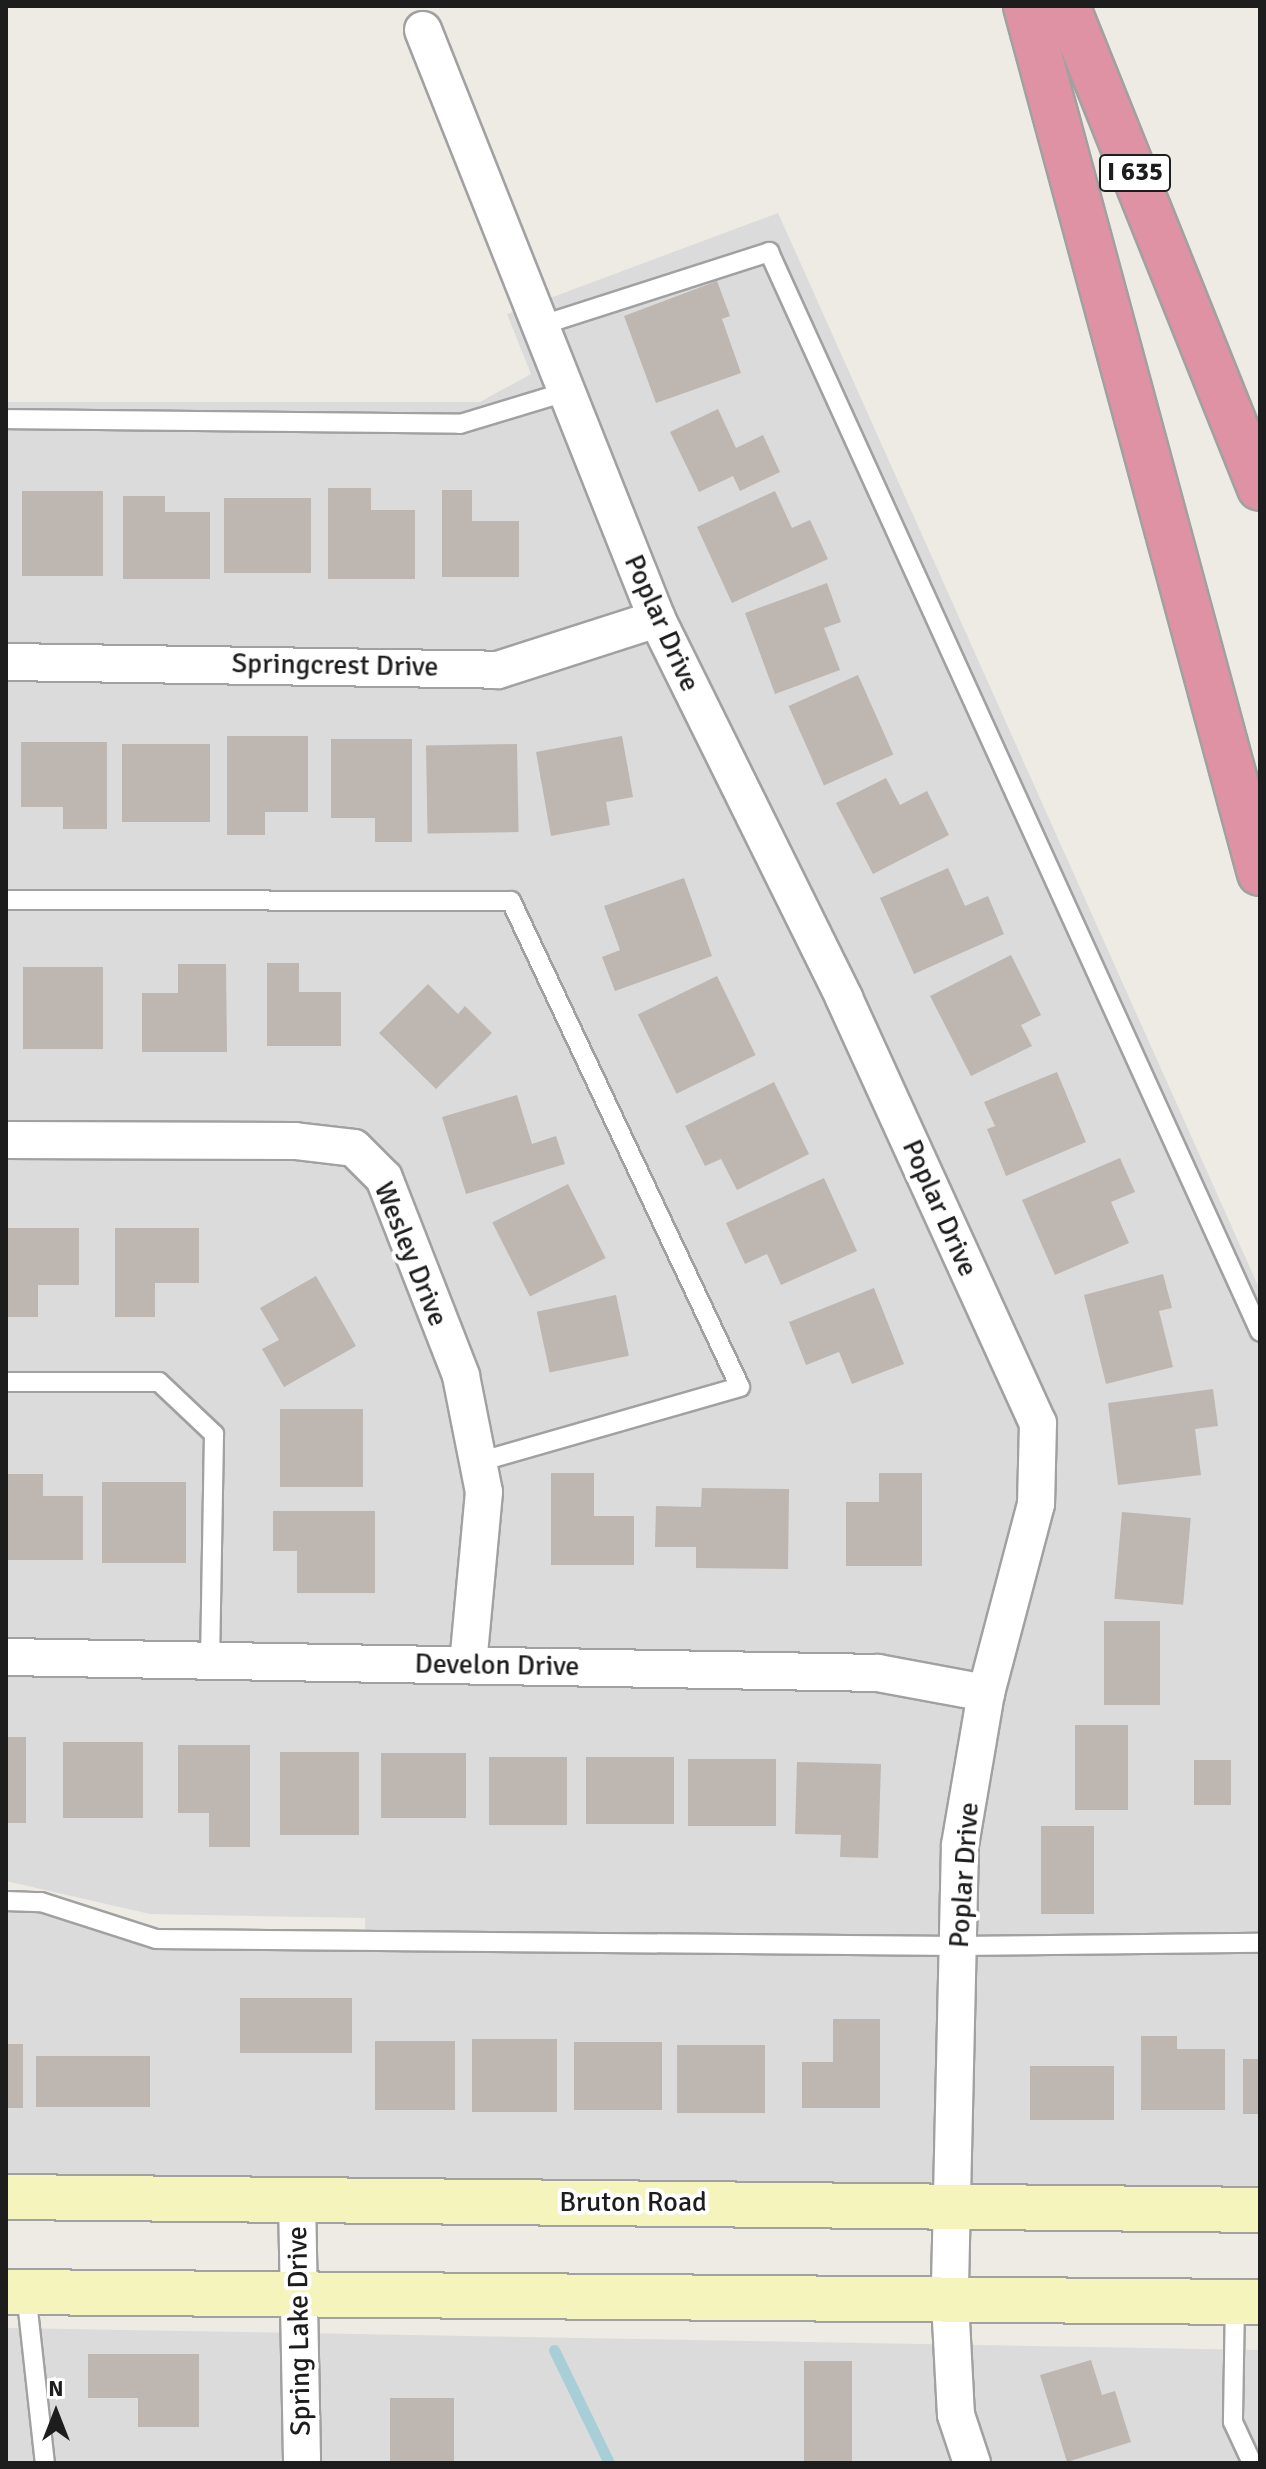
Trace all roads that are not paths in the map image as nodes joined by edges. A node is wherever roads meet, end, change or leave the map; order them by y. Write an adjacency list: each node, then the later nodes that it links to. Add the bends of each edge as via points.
1 (1026, 6): 10 (highway)
2 (1067, 6): 7 (highway, I 635)
3 (418, 18): 4 (street, Poplar Drive)
4 (539, 326): 5 (street, Poplar Drive); 13 (lane, via 769,252)
5 (565, 392): 6 (lane, via 460,424); 8 (street, Poplar Drive)
6 (6, 419)
7 (1260, 488)
8 (657, 619): 9 (street, Springcrest Drive, via 498,670); 19 (street, Poplar Drive, via 844,998 1038,1423 1036,1504)
9 (6, 662)
10 (1260, 873)
11 (6, 900): 15 (lane, via 511,901 740,1387)
12 (6, 1140): 15 (street, Wesley Drive, via 295,1141 354,1148 384,1178 461,1376)
13 (1260, 1332)
14 (6, 1382): 17 (lane, via 159,1382 214,1434)
15 (478, 1462): 18 (street, Wesley Drive, via 484,1492)
16 (6, 1657): 17 (street, Develon Drive)
17 (210, 1660): 18 (street, Develon Drive)
18 (468, 1664): 19 (street, Develon Drive, via 878,1673)
19 (986, 1693): 22 (street, Poplar Drive, via 960,1845)
20 (6, 1901): 22 (lane, via 41,1902 156,1939)
21 (1260, 1943): 22 (lane)
22 (958, 1946): 25 (street, Poplar Drive)
23 (6, 2197): 24 (main road, Bruton Road)
24 (297, 2199): 25 (main road, Bruton Road); 28 (street, Spring Lake Drive)
25 (953, 2204): 26 (main road, Bruton Road); 29 (street, Poplar Drive)
26 (1260, 2210)
27 (16, 2292): 28 (main road); 31 (lane)
28 (297, 2295): 29 (main road); 32 (street, Spring Lake Drive)
29 (950, 2301): 30 (main road); 33 (street, Poplar Drive, via 956,2415)
30 (1248, 2302): 34 (lane, via 1233,2422)
31 (45, 2463)
32 (302, 2463)
33 (972, 2463)
34 (1252, 2463)

